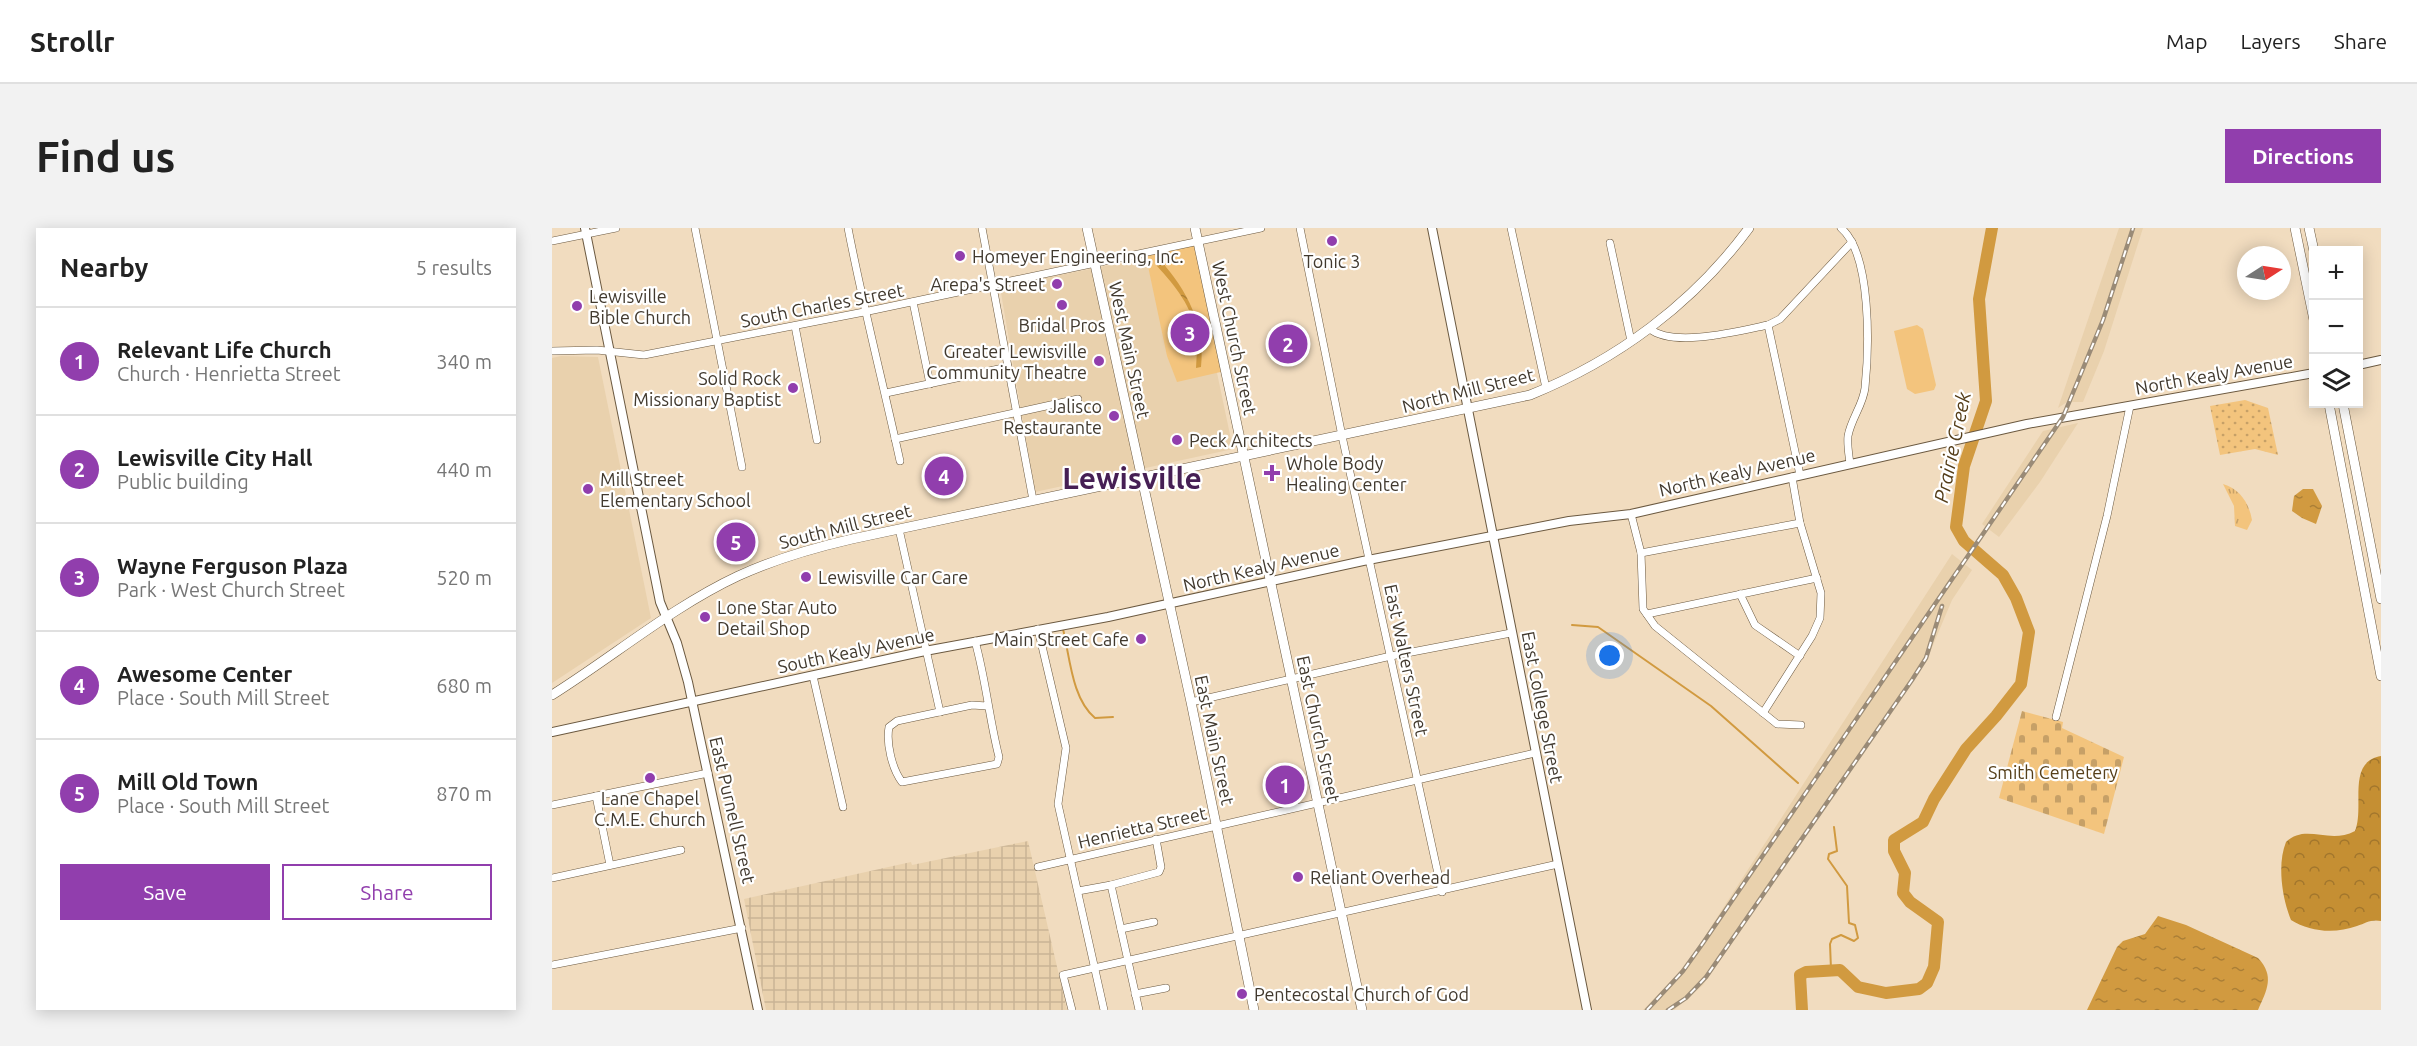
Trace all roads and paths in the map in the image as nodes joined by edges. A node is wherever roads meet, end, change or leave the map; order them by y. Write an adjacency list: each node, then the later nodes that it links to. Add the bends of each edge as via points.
1 (616, 228): 15 (street)
2 (695, 228): 30 (street)
3 (848, 228): 25 (street)
4 (982, 228): 22 (street)
5 (1087, 228): 21 (main road, West Main Street)
6 (1195, 228): 16 (main road, West Church Street)
7 (1261, 228): 16 (street, South Charles Street)
8 (1300, 228): 46 (street, East Walters Street)
9 (1432, 228): 44 (street, East College Street)
10 (1511, 228): 38 (street)
11 (1749, 228): 28 (main road, North Mill Street, via 1713,274)
12 (1841, 228): 18 (street)
13 (2295, 228): 23 (main road)
14 (2309, 228): 20 (main road)
15 (586, 231): 17 (street); 32 (street, East Purnell Street)
16 (1198, 240): 21 (street, South Charles Street); 49 (main road, West Church Street)
17 (552, 241)
18 (1852, 242): 26 (street, via 1780,319); 51 (street, via 1859,259 1866,303 1865,388 1848,436)
19 (1610, 243): 29 (street)
20 (2312, 246)
21 (1095, 262): 22 (street, South Charles Street); 54 (main road, West Main Street)
22 (993, 285): 24 (street, South Charles Street); 35 (street)
23 (2309, 300)
24 (912, 302): 25 (street, South Charles Street); 37 (street)
25 (864, 312): 27 (street, South Charles Street); 39 (street)
26 (1768, 325): 28 (street, via 1678,338 1656,334); 53 (street)
27 (795, 326): 30 (street, South Charles Street); 48 (street)
28 (1650, 328): 29 (main road, North Mill Street)
29 (1631, 341): 38 (main road, North Mill Street)
30 (717, 342): 32 (street, South Charles Street, via 644,355); 52 (street)
31 (552, 351): 32 (street, South Charles Street)
32 (609, 352): 68 (street, East Purnell Street)
33 (2381, 360): 34 (street)
34 (2363, 364)
35 (1008, 367): 37 (street); 45 (street)
36 (2309, 374): 41 (street, North Kealy Avenue)
37 (930, 384): 39 (street)
38 (1546, 388): 44 (main road, North Mill Street)
39 (886, 393): 47 (street)
40 (1078, 399): 45 (street)
41 (2130, 406): 51 (street, North Kealy Avenue, via 1998,430); 84 (street, via 2107,516)
42 (2330, 408): 76 (main road)
43 (2344, 408): 65 (main road)
44 (1470, 410): 46 (main road, North Mill Street); 59 (street, East College Street)
45 (1017, 412): 47 (street); 55 (street)
46 (1342, 436): 49 (main road, North Mill Street); 61 (street, East Walters Street)
47 (895, 439): 50 (street)
48 (817, 440)
49 (1243, 454): 54 (main road, North Mill Street); 63 (main road, East Church Street)
50 (900, 461)
51 (1850, 464): 53 (street, North Kealy Avenue)
52 (742, 467)
53 (1796, 476): 56 (street, North Kealy Avenue); 57 (street)
54 (1142, 478): 55 (main road, South Mill Street); 66 (main road, East Main Street)
55 (1033, 500): 58 (main road, South Mill Street)
56 (1631, 513): 59 (street, North Kealy Avenue); 60 (street)
57 (1800, 523): 60 (street); 62 (street)
58 (899, 529): 68 (main road, South Mill Street, via 776,560 736,577); 72 (street)
59 (1493, 537): 61 (street, North Kealy Avenue); 70 (street, East College Street)
60 (1641, 553): 67 (street, via 1641,591)
61 (1370, 561): 63 (street, North Kealy Avenue); 73 (street, East Walters Street)
62 (1817, 578): 64 (street); 74 (street, via 1820,618)
63 (1271, 582): 66 (street, North Kealy Avenue); 77 (main road, East Church Street)
64 (1740, 594): 67 (street); 74 (street, via 1755,626)
65 (2381, 599)
66 (1169, 604): 69 (street, South Kealy Avenue); 80 (main road, East Main Street)
67 (1647, 614): 83 (street, via 1655,626)
68 (666, 619): 78 (main road, South Mill Street); 79 (street, East Purnell Street, via 677,643)
69 (1038, 629): 71 (street, South Kealy Avenue); 97 (street, via 1066,748 1058,804)
70 (1511, 633): 73 (street); 87 (street, East College Street)
71 (975, 641): 72 (street, South Kealy Avenue); 81 (street, via 986,684)
72 (926, 651): 75 (street, South Kealy Avenue); 82 (street)
73 (1391, 656): 77 (street); 89 (street, East Walters Street)
74 (1800, 656): 83 (street)
75 (813, 676): 79 (street, South Kealy Avenue); 93 (street)
76 (2381, 676)
77 (1291, 678): 80 (street); 91 (main road, East Church Street)
78 (552, 694)
79 (692, 702): 86 (street, South Kealy Avenue); 88 (street, East Purnell Street)
80 (1191, 702): 94 (main road, East Main Street)
81 (987, 706): 82 (street); 82 (street, via 999,757 997,764 902,782 896,774 887,735 889,727 897,721)
82 (940, 712)
83 (1763, 713): 85 (street, via 1777,724)
84 (2056, 717)
85 (1801, 725)
86 (552, 732)
87 (1535, 753): 89 (street, Henrietta Street); 98 (street, East College Street)
88 (708, 773): 90 (street); 107 (street, East Purnell Street)
89 (1418, 780): 91 (street, Henrietta Street); 104 (street, East Walters Street)
90 (596, 796): 92 (street); 99 (street)
91 (1318, 803): 94 (street, Henrietta Street); 105 (main road, East Church Street)
92 (552, 805)
93 (843, 807)
94 (1216, 825): 95 (street, Henrietta Street); 109 (main road, East Main Street)
95 (1156, 839): 97 (street, Henrietta Street); 102 (street, via 1159,872)
96 (681, 850): 99 (street)
97 (1071, 860): 100 (street, Henrietta Street); 103 (street)
98 (1558, 864): 104 (street); 121 (street, East College Street)
99 (610, 865): 101 (street)
100 (1038, 867)
101 (552, 878)
102 (1111, 885): 103 (street); 108 (street)
103 (1078, 891): 112 (street)
104 (1442, 892): 105 (street)
105 (1342, 914): 109 (street); 120 (main road, East Church Street)
106 (1154, 922): 108 (street)
107 (742, 928): 111 (street); 115 (street, East Purnell Street)
108 (1121, 929): 110 (street)
109 (1240, 935): 110 (street); 119 (main road, East Main Street)
110 (1127, 960): 112 (street); 114 (street)
111 (552, 964)
112 (1095, 967): 116 (street, via 1064,975); 117 (street)
113 (1166, 988): 114 (street)
114 (1135, 994): 118 (street)
115 (758, 1010)
116 (1072, 1010)
117 (1104, 1010)
118 (1139, 1010)
119 (1254, 1010)
120 (1362, 1010)
121 (1587, 1010)

